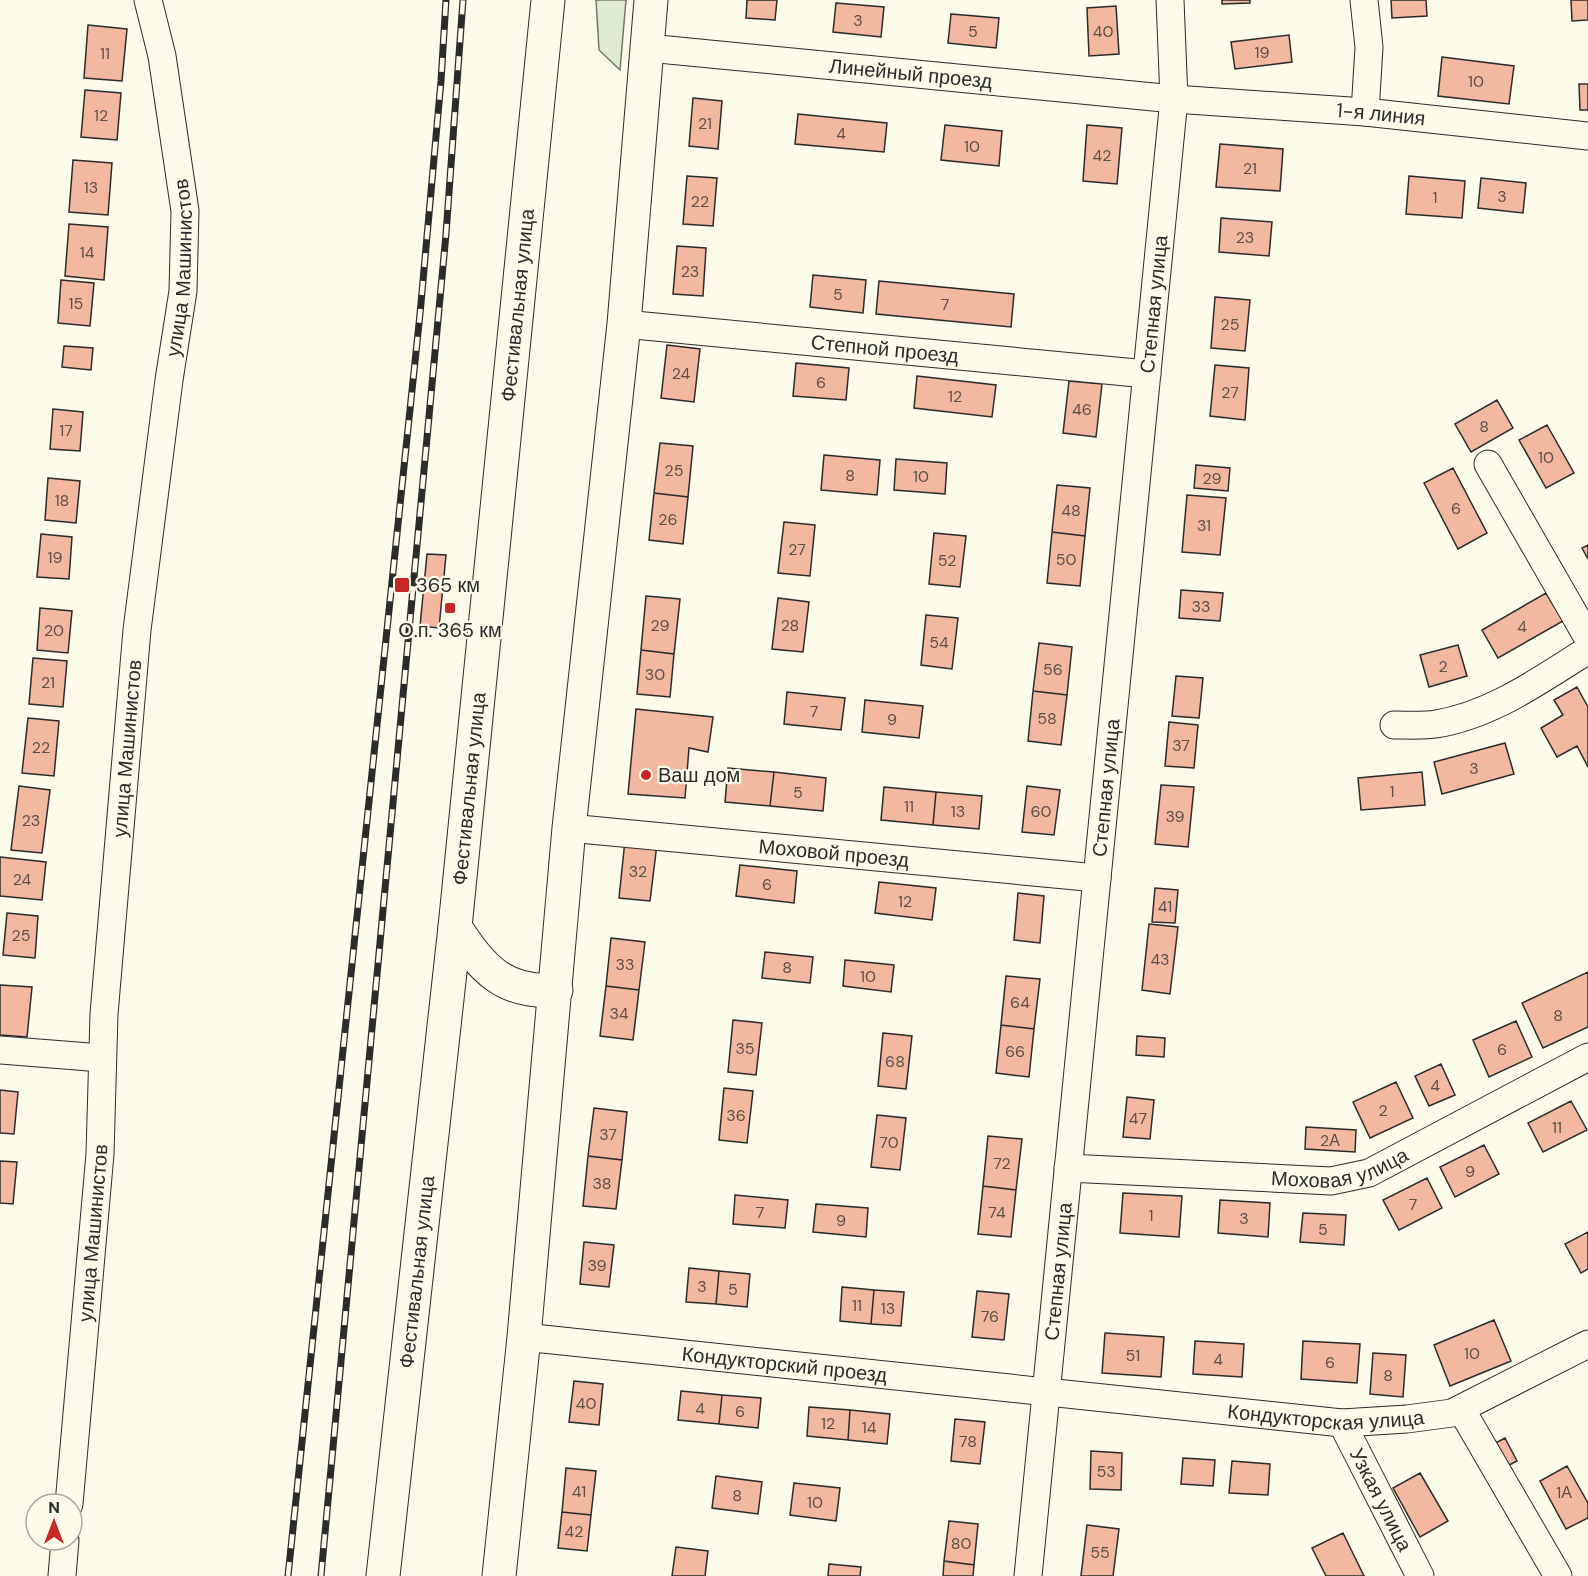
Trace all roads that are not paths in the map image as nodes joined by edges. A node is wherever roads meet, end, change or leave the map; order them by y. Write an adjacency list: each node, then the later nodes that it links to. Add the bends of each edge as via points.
1 (148, 0): 22 (street, улица Машинистов, via 162,56 185,211 183,291 140,595)
2 (548, 0): 18 (main road, Фестивальная улица)
3 (651, 0): 6 (main road)
4 (1170, 0): 7 (street, Степная улица)
5 (1364, 0): 8 (street, via 1369,47)
6 (648, 48): 7 (street, Линейный проезд); 10 (main road)
7 (1174, 99): 8 (street, 1-я линия); 11 (street, Степная улица)
8 (1365, 112): 9 (street, 1-я линия)
9 (1588, 136)
10 (624, 324): 11 (street, Степной проезд); 16 (main road)
11 (1147, 374): 17 (street, Степная улица)
12 (1488, 464): 13 (street)
13 (1588, 638)
14 (1588, 650): 15 (street, via 1524,690 1477,713 1435,724)
15 (1394, 725)
16 (569, 828): 17 (street, Моховой проезд); 19 (main road)
17 (1097, 878): 23 (street, Степная улица)
18 (454, 927): 19 (main road, via 493,975 519,988 536,992); 32 (main road, Фестивальная улица)
19 (556, 990): 24 (main road)
20 (0, 1050): 22 (street)
21 (1588, 1057): 23 (street, Моховая улица, via 1368,1173 1349,1178 1331,1181)
22 (102, 1058): 29 (street, улица Машинистов, via 101,1136)
23 (1068, 1168): 26 (street, Степная улица)
24 (524, 1337): 26 (street, Кондукторский проезд); 33 (main road)
25 (1588, 1344): 27 (street, Кондукторская улица)
26 (1047, 1390): 28 (street, Кондукторская улица); 34 (street, Степная улица)
27 (1461, 1409): 28 (street, Кондукторская улица, via 1407,1419); 36 (street)
28 (1342, 1423): 35 (street, Узкая улица)
29 (70, 1492)
30 (64, 1552): 31 (street)
31 (62, 1576)
32 (383, 1576)
33 (499, 1576)
34 (1028, 1576)
35 (1420, 1576)
36 (1558, 1576)

